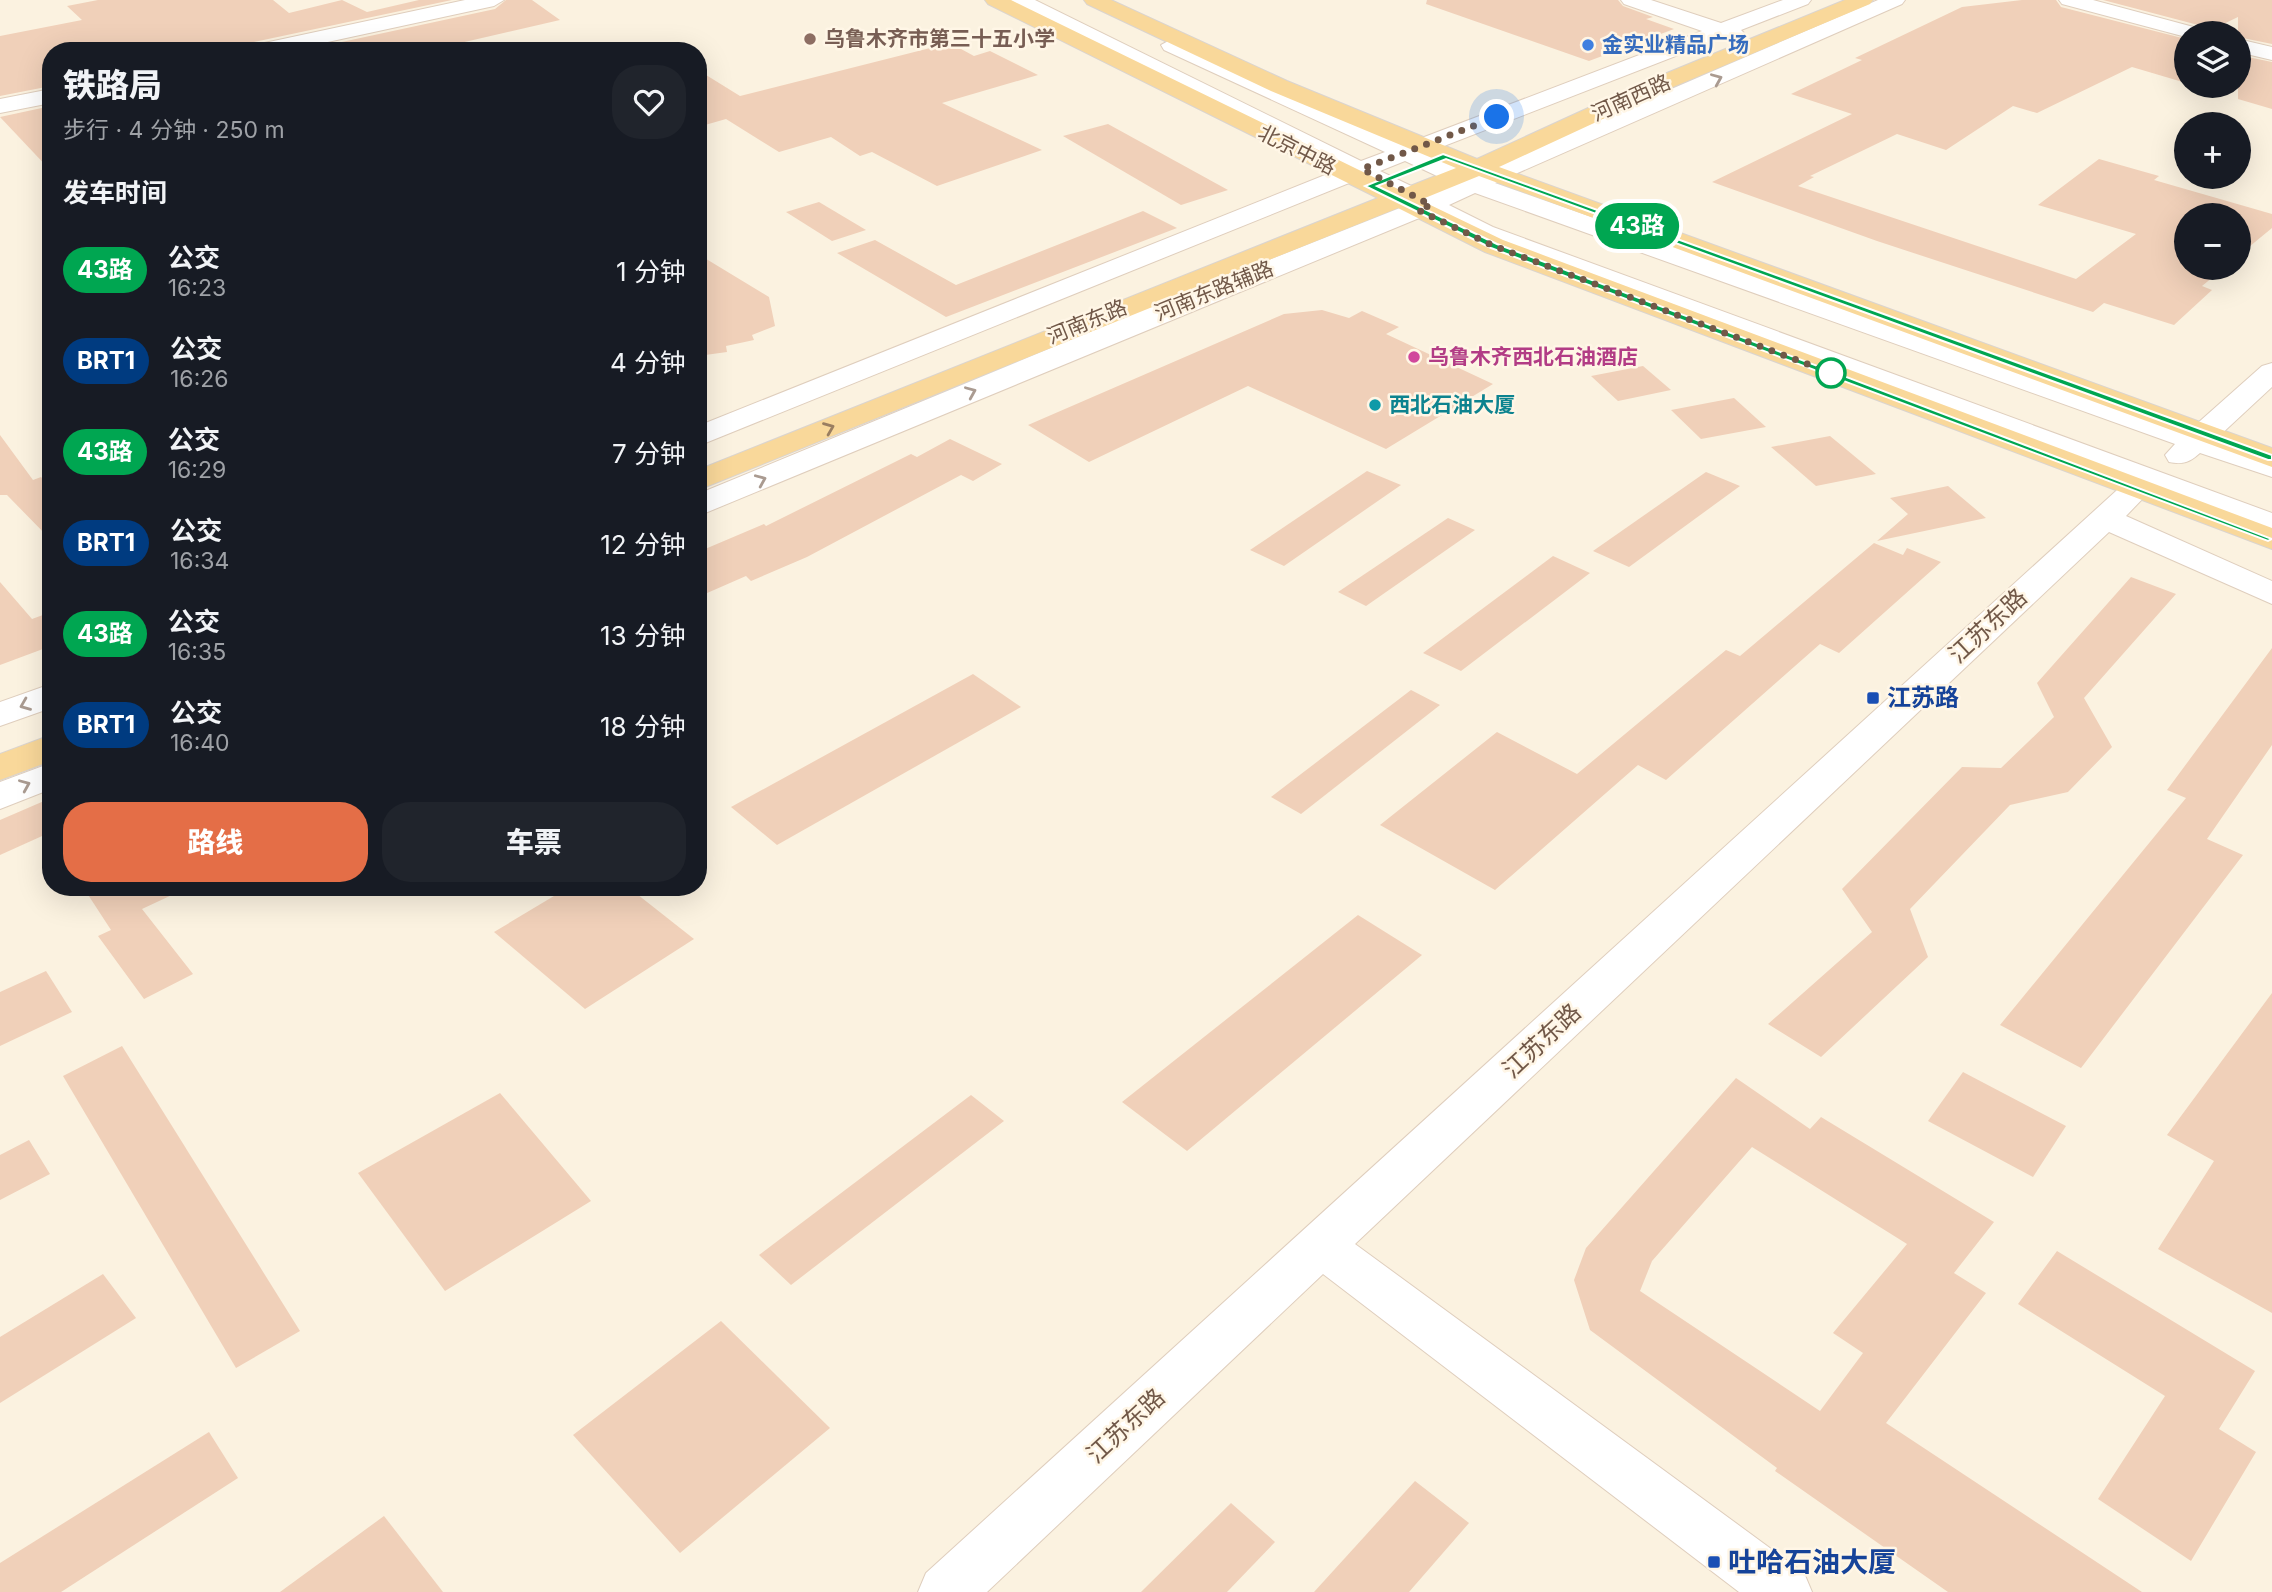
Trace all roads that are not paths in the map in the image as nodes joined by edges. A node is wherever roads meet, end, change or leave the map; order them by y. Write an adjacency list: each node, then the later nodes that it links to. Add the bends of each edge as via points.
1 (494, 0): 14 (street)
2 (995, 0): 20 (main road, 北京中路)
3 (1019, 0): 20 (street)
4 (1074, 0): 19 (street)
5 (1094, 0): 19 (main road, 北京中路)
6 (1631, 0): 13 (street)
7 (1801, 0): 13 (street)
8 (1828, 0): 13 (main road)
9 (1863, 0): 19 (main road, 河南西路)
10 (1895, 0): 19 (street, one-way to 10, via 1552,147)
11 (2069, 0): 12 (street)
12 (2174, 28)
13 (1732, 34): 19 (street)
14 (297, 42)
15 (2251, 48): 16 (street)
16 (2272, 54)
17 (42, 98): 18 (street)
18 (0, 106)
19 (1451, 165): 20 (street, 河南东路辅路); 20 (main road, 河南东路); 23 (street)
20 (1390, 190): 22 (street, 河南东路辅路); 24 (main road, 河南东路); 27 (main road, 河南东路, one-way to 20, via 1089,321); 28 (main road, 北京中路, via 1494,246); 29 (street, 河南东路辅路, one-way to 20, via 1153,316); 31 (street, via 1484,232)
21 (2272, 372): 23 (street)
22 (707, 434)
23 (2191, 445): 25 (main road); 26 (street)
24 (707, 455)
25 (2272, 457)
26 (2272, 468)
27 (707, 477)
28 (2137, 488): 30 (street, 江苏东路); 32 (main road, 北京中路)
29 (707, 502)
30 (2105, 518): 33 (street); 42 (street, 江苏东路)
31 (2272, 524)
32 (2272, 539)
33 (2272, 594)
34 (42, 699): 35 (street, one-way to 35)
35 (0, 715)
36 (42, 724): 37 (main road)
37 (0, 741)
38 (42, 751): 39 (main road)
39 (0, 768)
40 (42, 779): 41 (street, one-way to 40)
41 (0, 796)
42 (1322, 1245): 43 (street, 江苏东路); 44 (street)
43 (946, 1592)
44 (1784, 1592)

